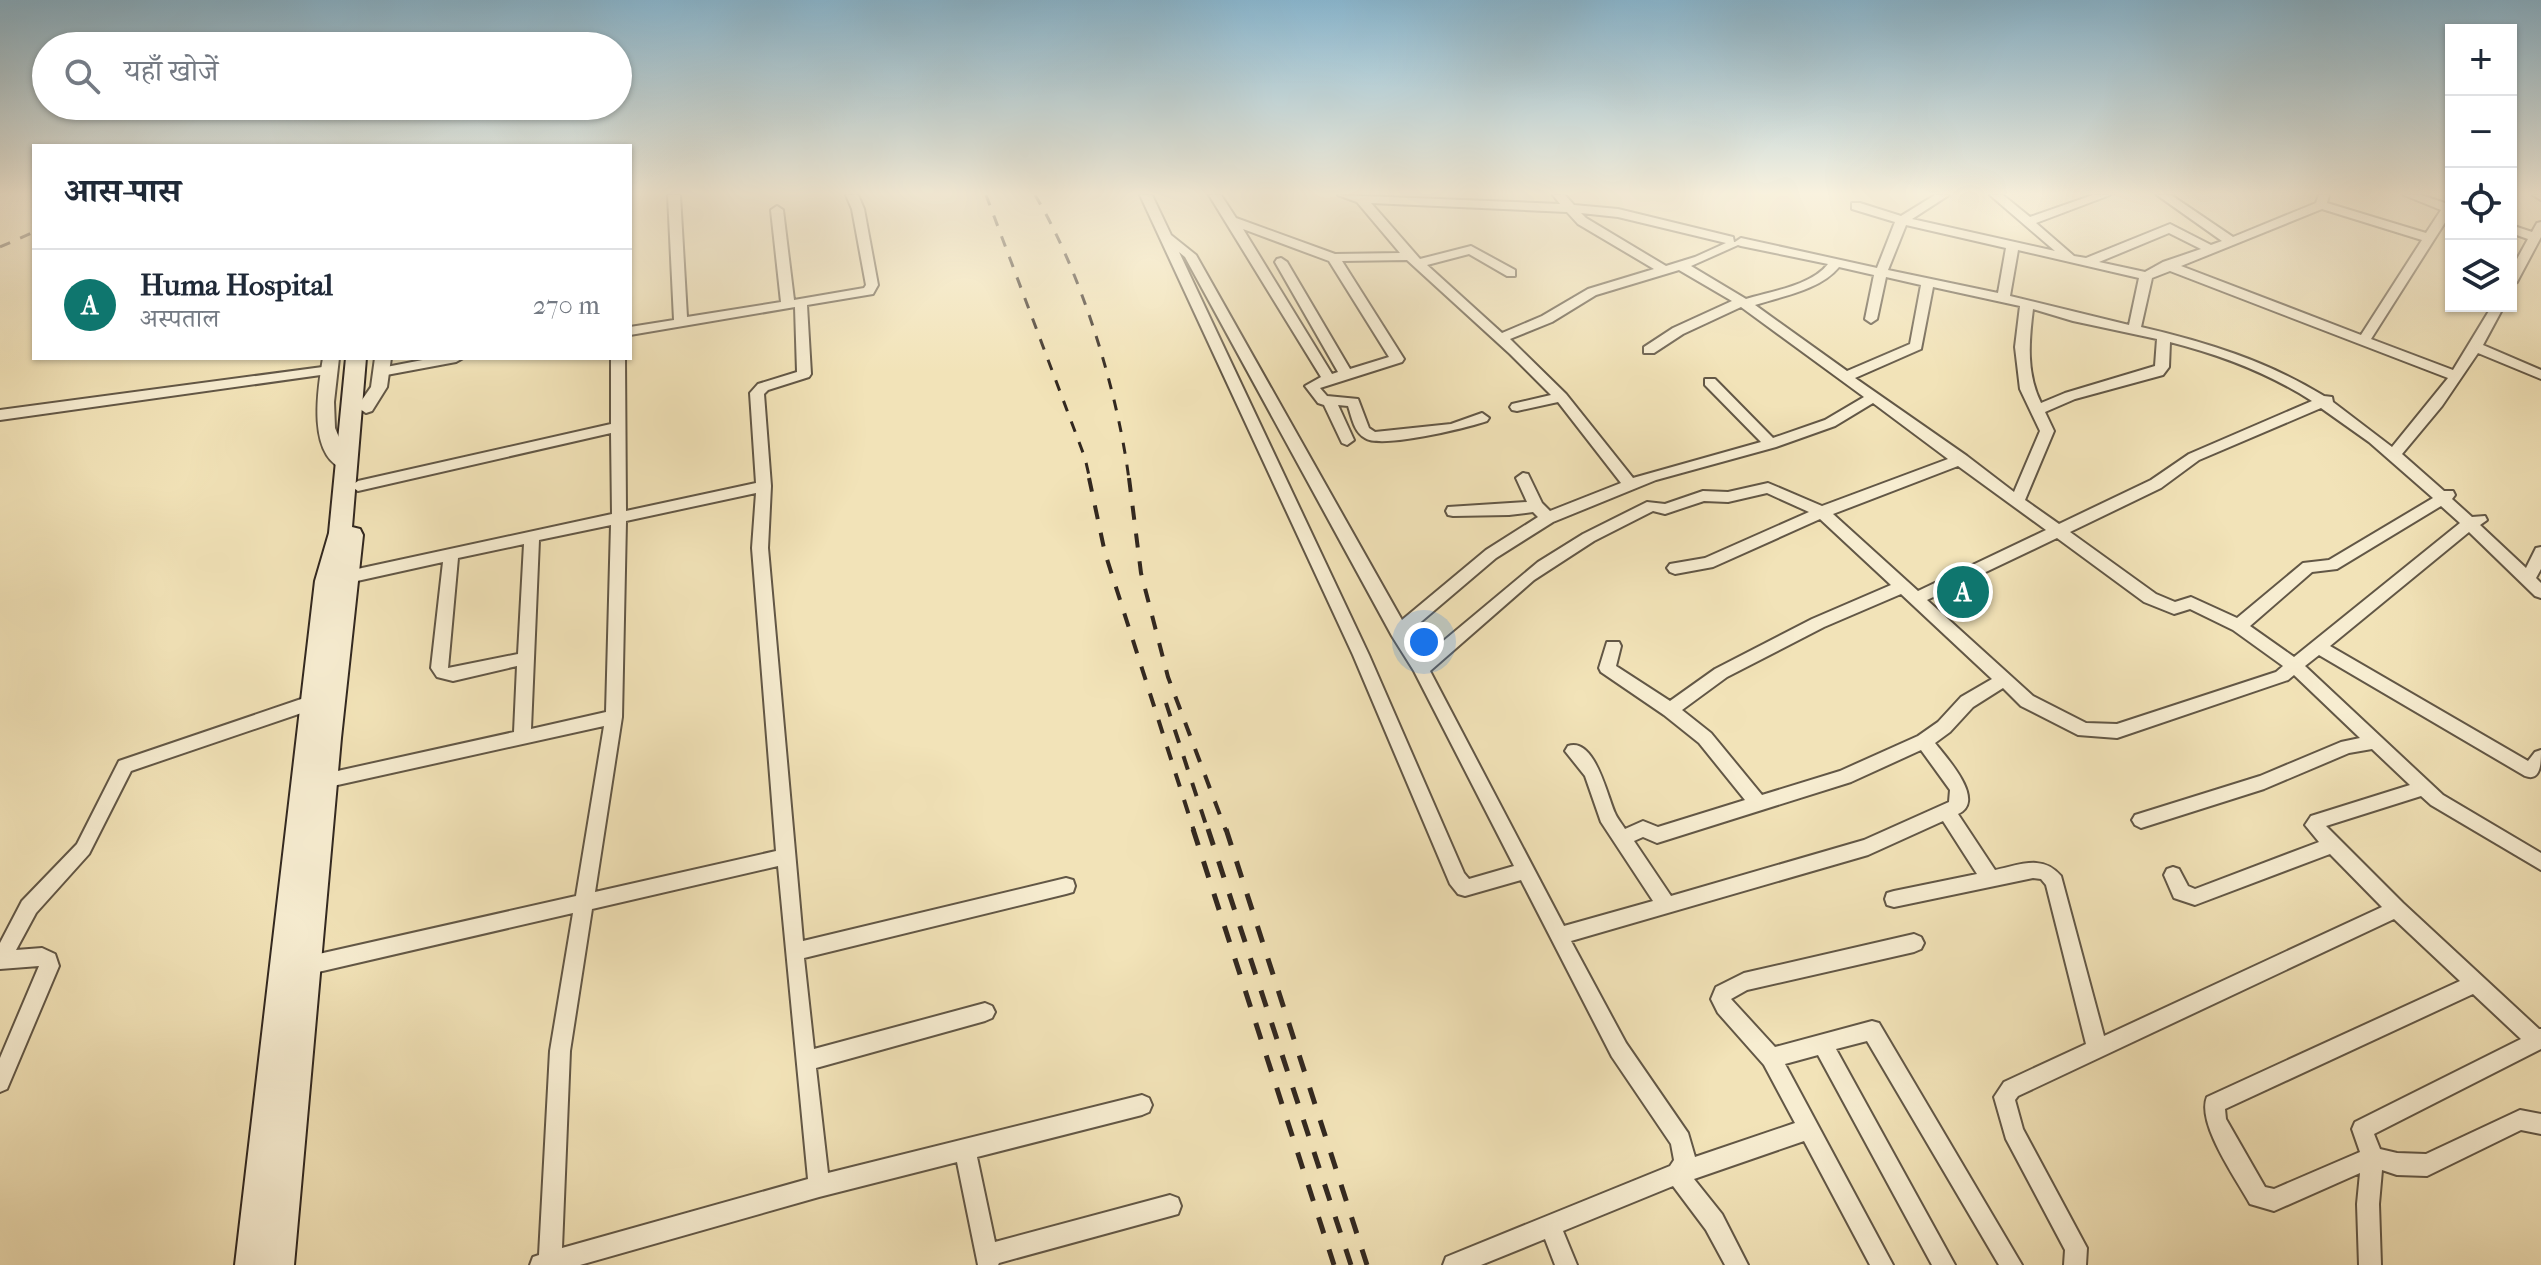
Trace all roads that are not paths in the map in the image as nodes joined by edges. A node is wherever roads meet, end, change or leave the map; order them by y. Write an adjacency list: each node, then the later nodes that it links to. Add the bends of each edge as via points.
1 (677, 254): 39 (street)
2 (785, 254): 36 (street)
3 (865, 254): 36 (street, via 871,289)
4 (1174, 254): 118 (street, via 1361,655 1457,878 1465,888)
5 (1189, 254): 94 (street)
6 (1252, 254): 57 (street)
7 (1323, 254): 22 (street)
8 (1410, 254): 23 (street)
9 (1445, 254): 23 (street)
10 (1478, 254): 29 (street)
11 (1645, 254): 28 (street)
12 (1715, 254): 28 (street)
13 (1795, 254): 26 (street)
14 (1889, 254): 30 (street)
15 (2011, 254): 33 (street)
16 (2057, 254): 21 (street)
17 (2067, 254): 21 (street)
18 (2107, 254): 24 (street)
19 (2196, 254): 27 (street)
20 (2418, 254): 44 (street)
21 (2071, 257): 24 (street)
22 (1334, 258): 23 (street); 52 (street, via 1397,355 1395,362)
23 (1414, 259): 42 (street)
24 (2090, 261): 31 (street)
25 (1281, 262): 52 (street)
26 (1836, 262): 30 (street); 34 (street, via 1814,281)
27 (2167, 265): 31 (street); 44 (street)
28 (1672, 268): 34 (street); 42 (street, via 1592,292)
29 (1511, 273)
30 (1881, 273): 32 (street); 38 (street)
31 (2146, 276): 40 (street)
32 (1928, 283): 33 (street); 56 (street, via 1916,346)
33 (2003, 298): 35 (street)
34 (1743, 303): 46 (street, via 1678,331); 56 (street)
35 (2027, 304): 40 (street); 64 (street, via 2024,361 2027,389)
36 (794, 305): 39 (street); 75 (street, via 804,374 757,393)
37 (2495, 312): 45 (street)
38 (1871, 319)
39 (681, 323): 41 (street)
40 (2135, 328): 43 (street); 47 (street)
41 (632, 331)
42 (1501, 338): 59 (street)
43 (2164, 338): 47 (street); 64 (street, via 2158,372)
44 (2364, 340): 54 (street)
45 (2476, 347): 53 (street); 54 (street)
46 (1649, 350)
47 (2232, 353): 61 (street)
48 (358, 360): 55 (main road)
49 (447, 360): 55 (street)
50 (618, 360): 67 (street)
51 (330, 364): 65 (street); 72 (street, via 325,429 331,448)
52 (1346, 374): 57 (street)
53 (2541, 375)
54 (2456, 376): 70 (street)
55 (371, 377): 72 (main road)
56 (1845, 377): 60 (street)
57 (1329, 379): 62 (street, via 1312,386)
58 (1710, 382): 69 (street)
59 (1561, 397): 63 (street); 74 (street)
60 (1873, 397): 69 (street, via 1830,423); 71 (street)
61 (2326, 400): 70 (street); 84 (street, via 2194,457 2156,484)
62 (1330, 402): 66 (street, via 1353,402 1363,430 1372,437 1452,428); 68 (street)
63 (1517, 407)
64 (2038, 410): 77 (street, via 2046,435)
65 (0, 415)
66 (1482, 418)
67 (618, 427): 72 (street); 81 (street)
68 (1347, 440)
69 (1771, 444): 74 (street)
70 (2396, 453): 76 (street)
71 (1962, 459): 77 (street); 80 (street)
72 (353, 475): 90 (main road, via 340,533)
73 (1523, 478): 78 (street)
74 (1630, 484): 82 (street)
75 (764, 486): 81 (street); 116 (street, via 760,548)
76 (2446, 496): 83 (street); 93 (street, via 2332,565 2308,567)
77 (2018, 500): 84 (street)
78 (1536, 506): 79 (street); 82 (street)
79 (1453, 511)
80 (1822, 512): 88 (street, via 1708,563); 92 (street); 99 (street, via 1768,488 1728,497 1703,496 1665,509 1652,506 1531,575)
81 (619, 518): 85 (street); 103 (street)
82 (1548, 518): 94 (street, via 1491,554)
83 (2475, 522): 89 (street); 96 (street)
84 (2057, 530): 92 (street); 93 (street, via 2163,605 2178,608 2191,603)
85 (532, 537): 87 (street); 97 (street)
86 (2541, 552): 89 (street)
87 (451, 554): 90 (street); 97 (street, via 439,668 453,675)
88 (1675, 568)
89 (2534, 576): 91 (street)
90 (337, 579): 101 (main road); 109 (main road)
91 (2541, 592)
92 (1909, 593): 100 (street); 102 (street, via 1818,623 1721,673)
93 (2239, 626): 98 (street)
94 (1398, 632): 99 (street)
95 (1613, 646): 102 (street, via 1607,668)
96 (2319, 647): 98 (street); 108 (street, via 2531,771)
97 (526, 658): 104 (street)
98 (2296, 667): 100 (street, via 2224,698 2117,731 2084,730 2027,701); 106 (street)
99 (1421, 669): 118 (street)
100 (2003, 680): 105 (street, via 1967,702)
101 (313, 702): 129 (street, via 125,766 83,849 29,907); 130 (main road)
102 (1670, 710): 111 (street, via 1705,738)
103 (614, 717): 104 (street); 123 (street)
104 (522, 737): 109 (street)
105 (1924, 741): 111 (street, via 1845,777); 112 (street, via 1959,789 1958,806)
106 (2377, 741): 110 (street); 113 (street)
107 (1574, 751): 114 (street, via 1593,773 1607,817)
108 (2541, 757)
109 (324, 781): 130 (main road)
110 (2424, 788): 115 (street, via 2317,821 2315,828); 117 (street, via 2467,820)
111 (1758, 803): 114 (street, via 1657,835 1644,829)
112 (1946, 811): 120 (street); 124 (street, via 1868,847)
113 (2141, 820)
114 (1623, 838): 124 (street)
115 (2332, 845): 119 (street, via 2195,897 2181,892); 125 (street)
116 (787, 856): 123 (street); 128 (street)
117 (2541, 862)
118 (1526, 871): 126 (street)
119 (2173, 875)
120 (1991, 879): 122 (street); 135 (street, via 2039,870 2052,877)
121 (1066, 886): 128 (street)
122 (1894, 899)
123 (585, 902): 130 (street); 149 (street, via 560,1051)
124 (1667, 905): 126 (street)
125 (2396, 909): 131 (street); 135 (street)
126 (1559, 936): 144 (street, via 1619,1050 1681,1140 1685,1162)
127 (1914, 943): 136 (street, via 1731,986 1721,999 1725,1007)
128 (794, 952): 137 (street)
129 (0, 960): 138 (street, via 42,957 49,966)
130 (295, 969): 150 (main road); 151 (main road)
131 (2475, 984): 133 (street); 143 (street, via 2214,1104 2216,1121 2258,1196 2265,1199 2274,1200)
132 (985, 1012): 137 (street)
133 (2539, 1040): 143 (street, via 2362,1129)
134 (1822, 1043): 136 (street); 156 (street); 157 (street, via 1872,1030)
135 (2097, 1048): 158 (street, via 2004,1097 2013,1132 2076,1248)
136 (1771, 1058): 141 (street)
137 (806, 1061): 145 (street)
138 (0, 1082)
139 (1142, 1105): 142 (street)
140 (2541, 1124): 143 (street, via 2520,1120 2427,1165)
141 (1809, 1129): 144 (street); 155 (street)
142 (965, 1149): 145 (street); 148 (street)
143 (2372, 1157): 159 (street)
144 (1677, 1174): 147 (street); 154 (street, via 1714,1222)
145 (819, 1186): 149 (street)
146 (1170, 1206): 148 (street)
147 (1550, 1225): 152 (street); 153 (street)
148 (987, 1260)
149 (547, 1264)
150 (252, 1265)
151 (277, 1265)
152 (1454, 1265)
153 (1566, 1265)
154 (1737, 1265)
155 (1882, 1265)
156 (1944, 1265)
157 (2011, 1265)
158 (2075, 1265)
159 (2370, 1265)

